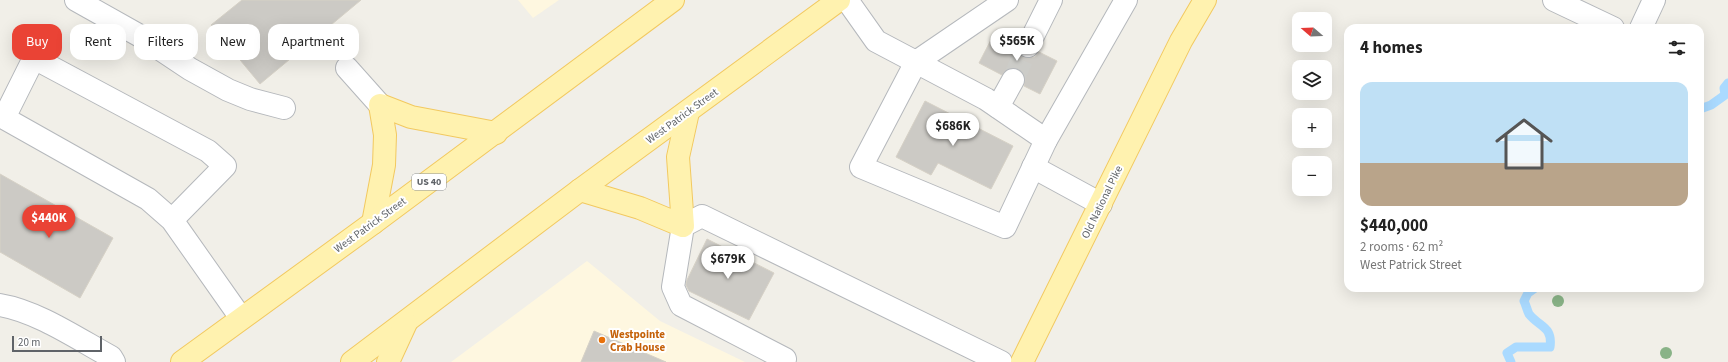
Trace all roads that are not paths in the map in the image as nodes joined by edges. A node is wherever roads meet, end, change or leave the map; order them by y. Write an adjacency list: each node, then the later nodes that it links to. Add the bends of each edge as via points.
1 (76, 0): 21 (lane, via 228,90)
2 (673, 0): 23 (main road, West Patrick Street / US 40)
3 (839, 0): 22 (main road, West Patrick Street)
4 (847, 0): 16 (lane, via 876,41)
5 (1007, 0): 16 (lane)
6 (1051, 0): 15 (lane)
7 (1126, 0): 24 (lane)
8 (1198, 0): 14 (main road)
9 (1205, 0): 14 (main road)
10 (1554, 0): 12 (lane)
11 (1654, 0): 13 (lane)
12 (1605, 24)
13 (1643, 24)
14 (1182, 41): 27 (main road, Old National Pike)
15 (1028, 46)
16 (916, 62): 20 (lane); 25 (lane, via 861,167 1005,227)
17 (347, 68): 19 (lane)
18 (1013, 80): 20 (lane)
19 (380, 105): 23 (main road, via 411,117); 29 (main road, via 385,135 384,165)
20 (998, 107): 24 (lane)
21 (284, 108)
22 (688, 112): 26 (main road, West Patrick Street); 30 (main road, via 678,157)
23 (496, 133): 29 (main road, West Patrick Street / US 40)
24 (1046, 140): 25 (lane)
25 (1033, 167): 27 (lane)
26 (580, 190): 30 (main road, via 640,208); 33 (main road, West Patrick Street)
27 (1101, 204): 40 (main road, Old National Pike)
28 (172, 220): 28 (lane, via 148,199 4,118 34,58 208,151 225,166); 32 (lane)
29 (373, 223): 32 (main road, West Patrick Street / US 40)
30 (683, 226): 34 (lane, via 673,287 680,305); 39 (lane, via 702,216)
31 (0, 305): 35 (lane, via 14,307 42,320 111,357)
32 (241, 318): 36 (main road, West Patrick Street / US 40)
33 (407, 320): 37 (main road, West Patrick Street); 38 (main road)
34 (785, 359)
35 (114, 362)
36 (182, 362)
37 (352, 362)
38 (388, 362)
39 (1001, 362)
40 (1022, 362)

